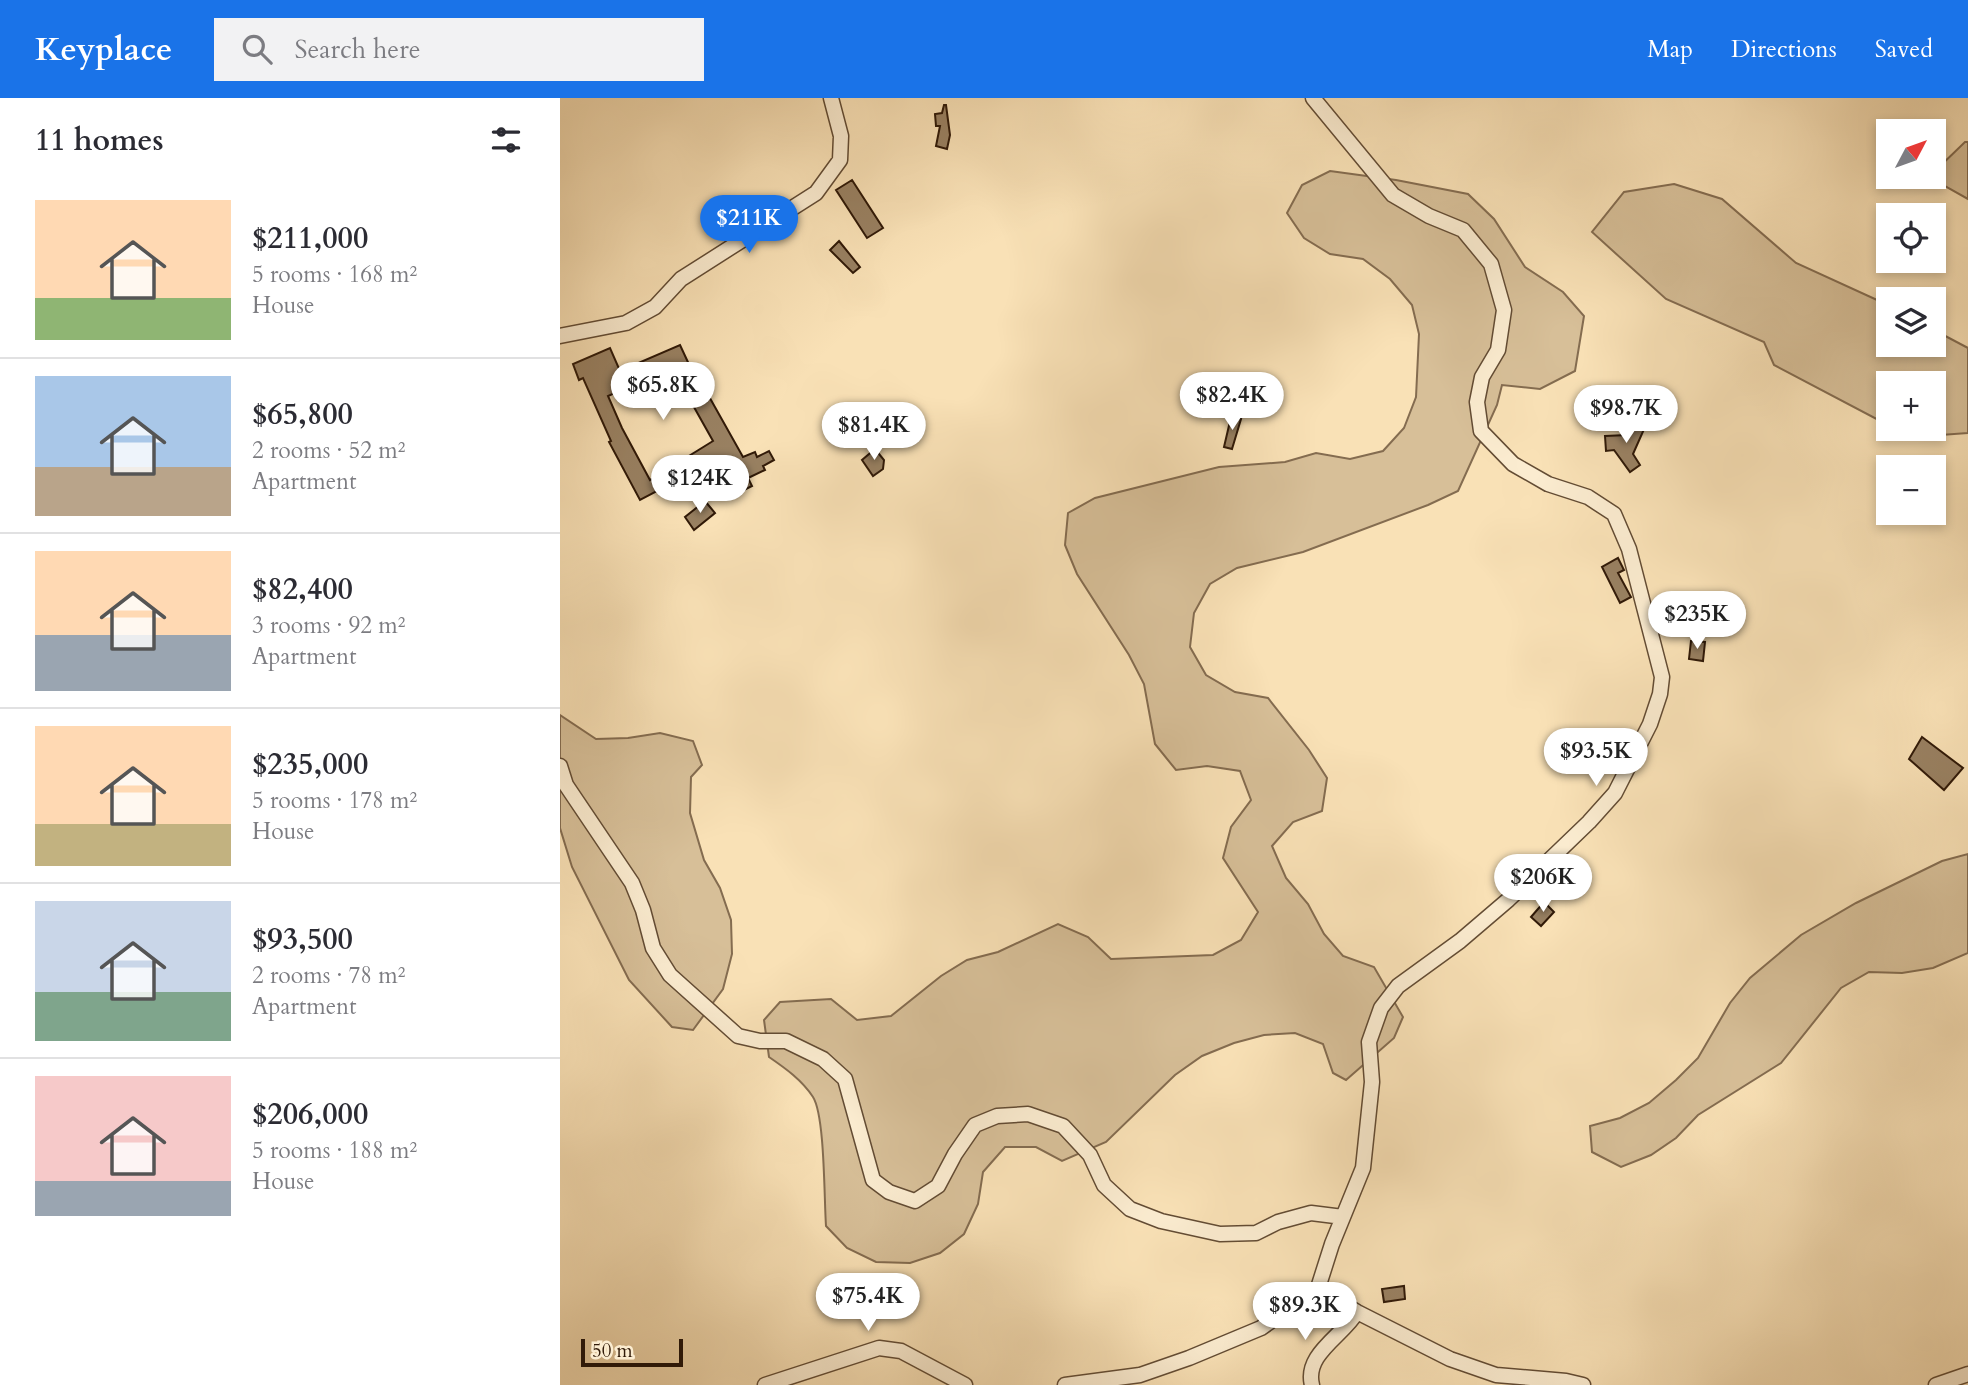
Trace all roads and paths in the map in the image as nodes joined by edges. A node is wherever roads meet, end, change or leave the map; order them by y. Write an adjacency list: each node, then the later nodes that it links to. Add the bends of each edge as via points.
1 (831, 98): 3 (street, via 841,136 840,160 816,192 681,279 655,307 626,323)
2 (1313, 98): 5 (street, via 1393,195 1463,230 1491,264 1504,310 1498,350 1482,377 1477,402 1481,431 1513,464 1548,484 1588,497 1614,514 1629,549 1662,677 1650,724 1615,793 1508,900 1398,986 1381,1008 1369,1042 1372,1082 1363,1168)
3 (560, 336)
4 (560, 766): 5 (street, via 566,785 632,883 653,948 670,975 738,1036 786,1041 823,1059 845,1079 873,1180 889,1192 915,1201 938,1186 975,1125 997,1116 1028,1114 1063,1126 1090,1155 1104,1185 1130,1209 1161,1221 1220,1234 1256,1233 1311,1213)
5 (1343, 1216): 6 (street)
6 (1318, 1288): 7 (street); 12 (street, via 1261,1328 1189,1358 1140,1375)
7 (1357, 1312): 13 (street, via 1319,1353); 14 (street, via 1450,1359 1496,1376)
8 (1968, 1374): 15 (street)
9 (801, 1379): 10 (street); 11 (street, via 879,1348 901,1351)
10 (765, 1385)
11 (965, 1385)
12 (1065, 1385)
13 (1312, 1385)
14 (1583, 1385)
15 (1936, 1385)

